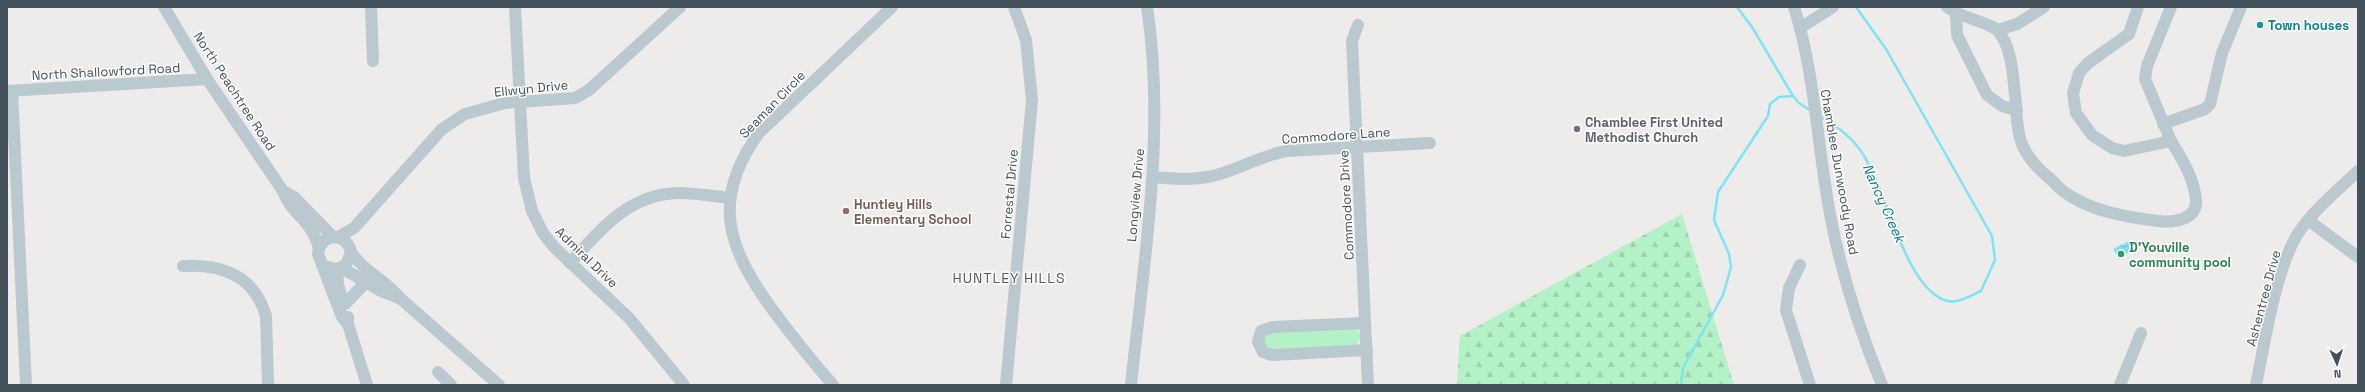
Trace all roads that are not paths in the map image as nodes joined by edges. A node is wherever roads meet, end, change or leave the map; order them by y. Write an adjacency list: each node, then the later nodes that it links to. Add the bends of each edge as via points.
1 (164, 7): 19 (street, North Peachtree Road)
2 (371, 7): 18 (street)
3 (515, 7): 21 (street, Admiral Drive)
4 (680, 7): 21 (street, Ellwyn Drive, via 589,90 575,98)
5 (892, 7): 30 (street, Seaman Circle, via 759,133 737,168)
6 (1014, 7): 58 (street, Forrestal Drive, via 1026,40 1032,100)
7 (1147, 7): 28 (street, Longview Drive, via 1153,79)
8 (1794, 7): 16 (street, Chamblee Dunwoody Road)
9 (2044, 7): 17 (street, via 2017,24)
10 (2138, 7): 24 (street, via 2129,34 2088,63 2079,73 2073,93 2076,113 2092,135 2112,148 2124,151)
11 (2171, 7): 23 (street, via 2147,66 2145,79)
12 (2241, 7): 23 (street, via 2222,52 2210,104)
13 (1831, 8): 16 (street)
14 (1951, 10): 17 (street); 22 (street, via 1957,35 1987,95 2002,106)
15 (1358, 24): 26 (street, Commodore Drive, via 1352,41)
16 (1800, 28): 62 (street, Chamblee Dunwoody Road, via 1831,220 1847,290)
17 (1998, 30): 22 (street, via 2008,49)
18 (373, 62)
19 (208, 79): 20 (street, North Shallowford Road); 29 (street, North Peachtree Road)
20 (9, 91): 36 (street)
21 (521, 102): 32 (street, Ellwyn Drive, via 491,106 465,114 442,129); 38 (street, Admiral Drive, via 524,178 532,211 543,233)
22 (2017, 110): 24 (street, via 2020,138 2027,152 2035,166 2063,191 2082,203 2105,211 2168,223 2186,218 2196,201 2189,171)
23 (2163, 124): 24 (street)
24 (2171, 141)
25 (1430, 143): 26 (street, Commodore Lane)
26 (1357, 146): 28 (street, Commodore Lane, via 1277,153 1206,178); 46 (street, Commodore Drive)
27 (2358, 171): 31 (street, Ashentree Drive)
28 (1152, 177): 59 (street, Longview Drive)
29 (283, 190): 33 (street, North Peachtree Road, via 294,197); 34 (street, North Peachtree Road, via 292,207 311,227)
30 (730, 198): 38 (street, via 678,193 638,202 604,226); 57 (street, Seaman Circle, via 733,242 740,260 800,348)
31 (2308, 220): 37 (street); 64 (street, Ashentree Drive, via 2288,255 2279,283)
32 (354, 228): 33 (street, Ellwyn Drive); 35 (street, Ellwyn Drive)
33 (335, 237): 34 (street, via 324,241); 35 (street, North Peachtree Road, via 343,239)
34 (319, 249): 41 (street, North Peachtree Road, via 319,258)
35 (351, 250): 42 (street, via 349,262); 44 (street, via 362,267 392,287)
36 (13, 256): 51 (street)
37 (2358, 257)
38 (570, 263): 56 (street, Admiral Drive, via 629,318)
39 (1800, 265): 61 (street, via 1789,288 1786,310)
40 (184, 266): 52 (street, via 211,265 227,270 240,277 258,298 266,316)
41 (324, 266): 42 (street); 47 (street, North Peachtree Road, via 332,294)
42 (340, 269): 43 (street); 45 (street, North Peachtree Road, via 338,284)
43 (366, 282): 44 (street, via 392,297); 45 (street)
44 (401, 299): 55 (street)
45 (345, 304): 47 (street, North Peachtree Road)
46 (1365, 323): 49 (street, Commodore Drive); 49 (street, via 1273,327 1261,331 1258,342 1263,352 1272,355)
47 (348, 324): 53 (street, North Peachtree Road)
48 (2141, 333): 63 (street)
49 (1367, 350): 60 (street, Commodore Drive)
50 (438, 372): 54 (street)
51 (26, 385)
52 (268, 385)
53 (367, 385)
54 (451, 385)
55 (499, 385)
56 (684, 385)
57 (833, 385)
58 (1006, 385)
59 (1131, 385)
60 (1368, 385)
61 (1810, 385)
62 (1882, 385)
63 (2120, 385)
64 (2256, 385)

